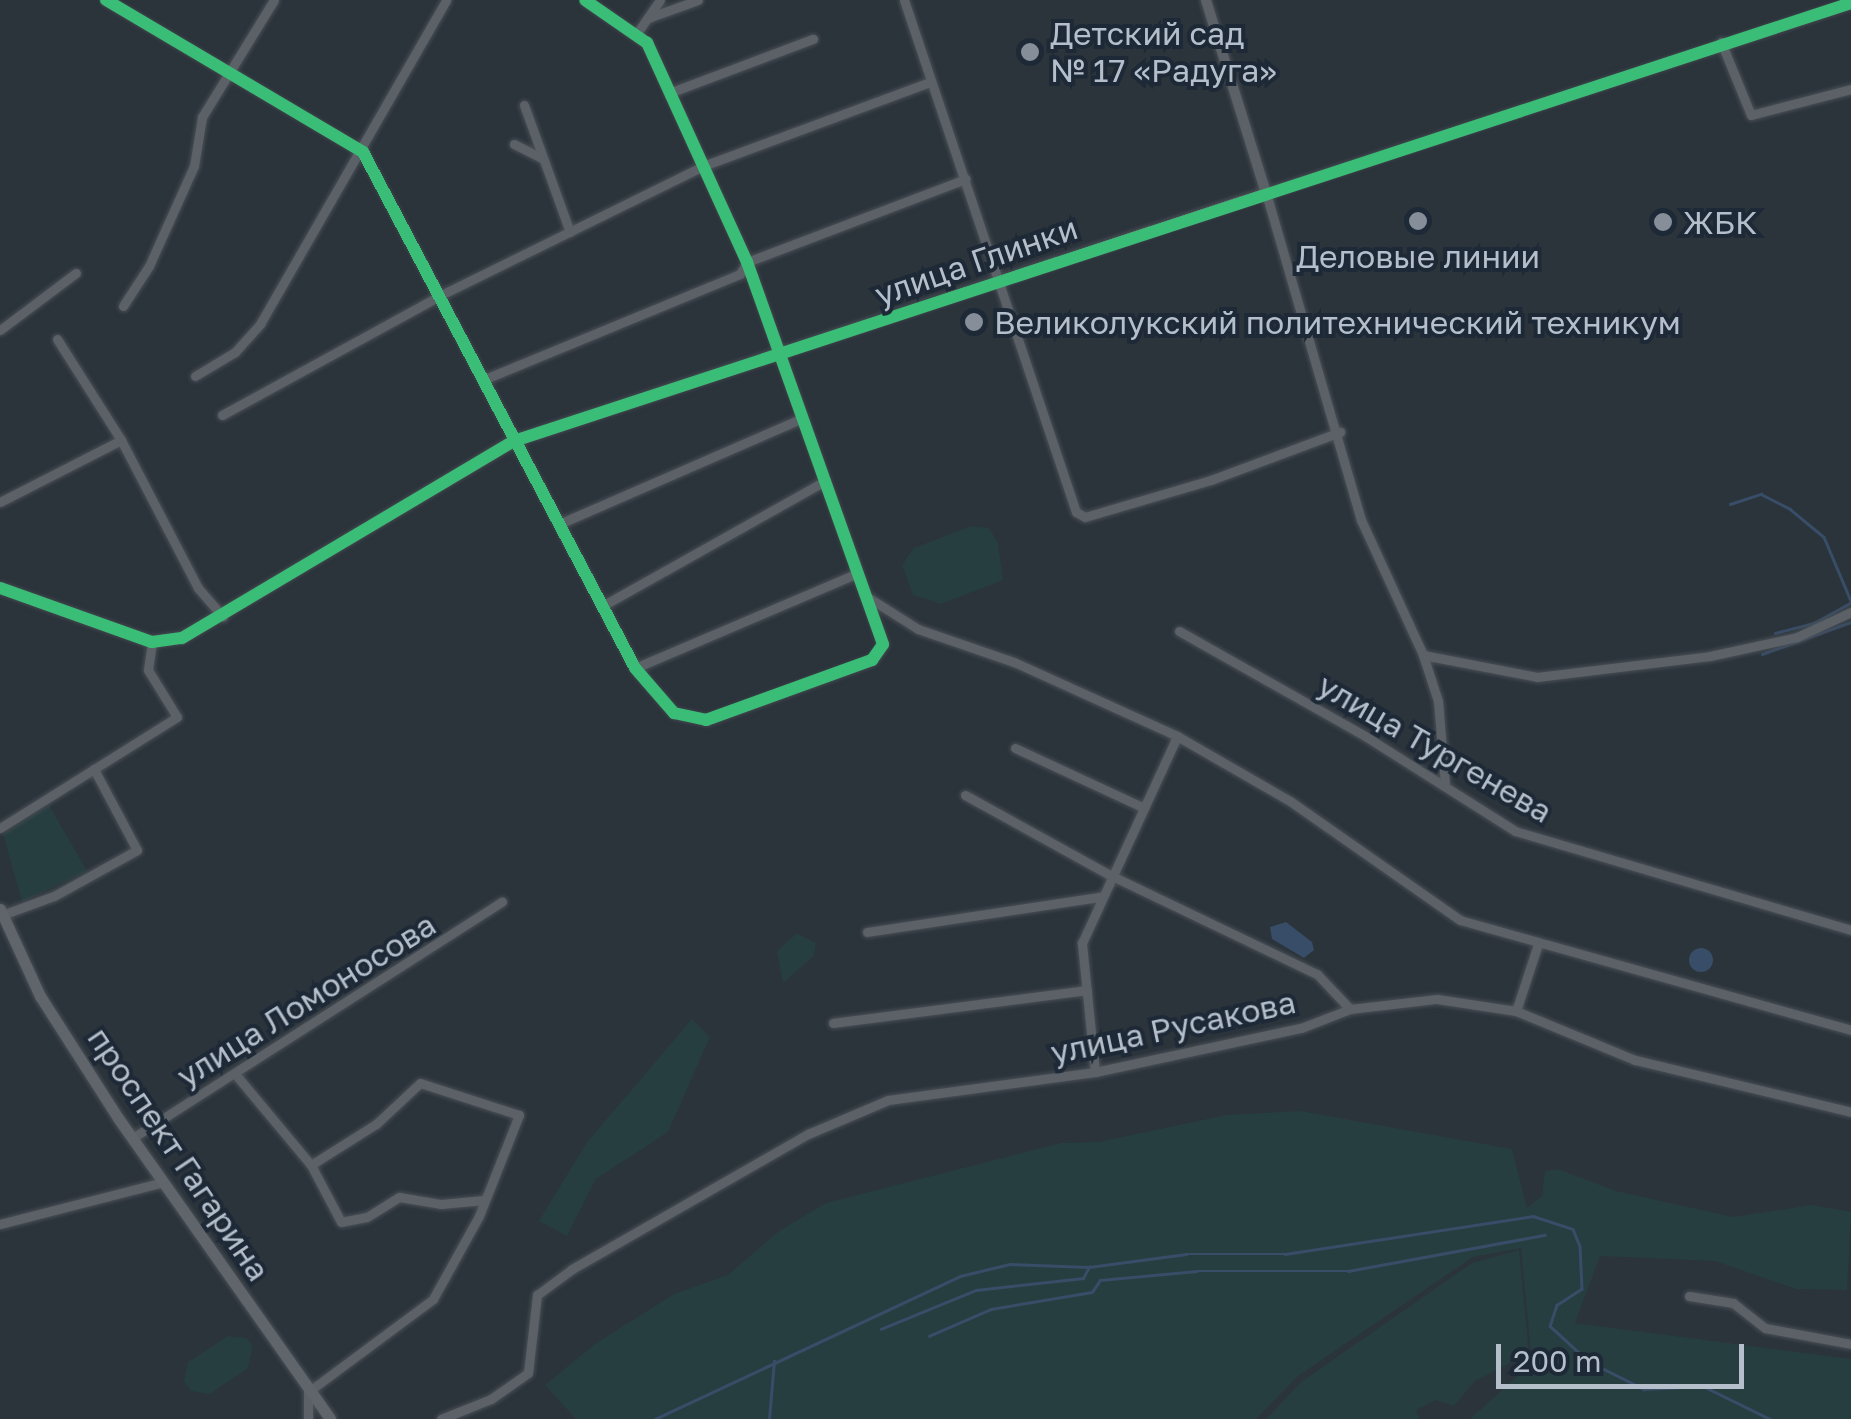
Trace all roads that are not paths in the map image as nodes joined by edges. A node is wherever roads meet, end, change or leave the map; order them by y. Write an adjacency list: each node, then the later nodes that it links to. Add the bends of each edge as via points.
1 (106, 0): 14 (street)
2 (274, 0): 14 (street)
3 (446, 0): 20 (street)
4 (585, 0): 11 (street)
5 (660, 0): 10 (street)
6 (698, 0): 10 (street)
7 (904, 0): 15 (street)
8 (1206, 0): 24 (street)
9 (1851, 3): 13 (street, улица Глинки)
10 (648, 18): 11 (street)
11 (637, 33): 17 (street)
12 (813, 39): 17 (street)
13 (1721, 42): 16 (street, via 1751,114); 24 (street, улица Глинки)
14 (228, 73): 20 (street); 30 (street, via 202,117 194,166 149,266)
15 (930, 82): 22 (street); 23 (street)
16 (1851, 90)
17 (669, 92): 22 (street)
18 (524, 105): 21 (street)
19 (514, 144): 21 (street)
20 (362, 152): 29 (street); 34 (street, via 260,324 235,352)
21 (542, 158): 25 (street)
22 (703, 166): 25 (street); 26 (street)
23 (966, 179): 26 (street); 28 (street)
24 (1266, 193): 28 (street, улица Глинки); 38 (street)
25 (570, 232): 29 (street)
26 (747, 262): 33 (street); 35 (street, via 740,274)
27 (76, 273): 31 (street)
28 (1001, 281): 33 (street, улица Глинки); 38 (street, via 1076,512 1085,516)
29 (443, 294): 35 (street); 36 (street)
30 (123, 306)
31 (0, 330)
32 (57, 339): 39 (street)
33 (780, 356): 37 (street); 40 (street, улица Глинки)
34 (195, 376)
35 (485, 378): 40 (street)
36 (222, 415)
37 (802, 418): 41 (street); 43 (street)
38 (1340, 432): 52 (street, via 1361,520)
39 (122, 440): 42 (street); 49 (street, via 198,588)
40 (514, 441): 43 (street); 49 (street, улица Глинки)
41 (825, 481): 44 (street); 47 (street)
42 (0, 502)
43 (559, 524): 47 (street)
44 (858, 573): 46 (street); 53 (street)
45 (0, 588): 51 (street)
46 (868, 597): 53 (street, via 881,654 690,720 651,693); 54 (street, via 918,628 1014,662)
47 (604, 605): 53 (street)
48 (1851, 612): 52 (street, via 1796,637 1745,649 1571,674 1537,677)
49 (224, 616): 51 (street, улица Глинки, via 182,638)
50 (1179, 630): 57 (street, улица Тургенева)
51 (152, 642): 56 (street, via 148,670 177,717)
52 (1422, 655): 57 (street, via 1438,701)
53 (635, 668)
54 (1178, 736): 59 (street); 67 (street, via 1290,801 1460,920)
55 (1015, 748): 59 (street)
56 (94, 769): 60 (street); 64 (street, via 138,850 54,896)
57 (1444, 784): 65 (street, улица Тургенева, via 1515,832)
58 (965, 794): 61 (street)
59 (1144, 808): 61 (street)
60 (0, 828)
61 (1112, 876): 62 (street); 69 (street, via 1317,974)
62 (1099, 897): 66 (street); 68 (street, via 1082,943)
63 (502, 902): 74 (street, улица Ломоносова)
64 (1, 912): 76 (main road, проспект Гагарина, via 40,996)
65 (1851, 930)
66 (867, 932)
67 (1538, 944): 70 (street); 72 (street)
68 (1087, 990): 71 (street); 73 (street)
69 (1350, 1008): 70 (street, улица Русакова, via 1437,999); 73 (street, улица Русакова, via 1301,1028)
70 (1516, 1011): 75 (street, улица Русакова, via 1635,1060)
71 (833, 1024)
72 (1851, 1030)
73 (1095, 1072): 86 (street, улица Русакова, via 888,1100 845,1114 536,1294 528,1374 491,1399)
74 (236, 1074): 76 (street, улица Ломоносова); 77 (street)
75 (1851, 1112)
76 (134, 1137): 78 (main road, проспект Гагарина)
77 (311, 1165): 79 (street, via 341,1222 366,1217 399,1196 441,1204); 79 (street, via 376,1124 420,1083 520,1115)
78 (164, 1182): 80 (street); 83 (main road, проспект Гагарина)
79 (484, 1200): 83 (street, via 433,1299)
80 (0, 1224)
81 (1689, 1296): 82 (street, via 1733,1302 1765,1328)
82 (1851, 1344)
83 (308, 1392): 84 (street); 85 (main road, проспект Гагарина)
84 (308, 1419)
85 (330, 1419)
86 (441, 1419)

